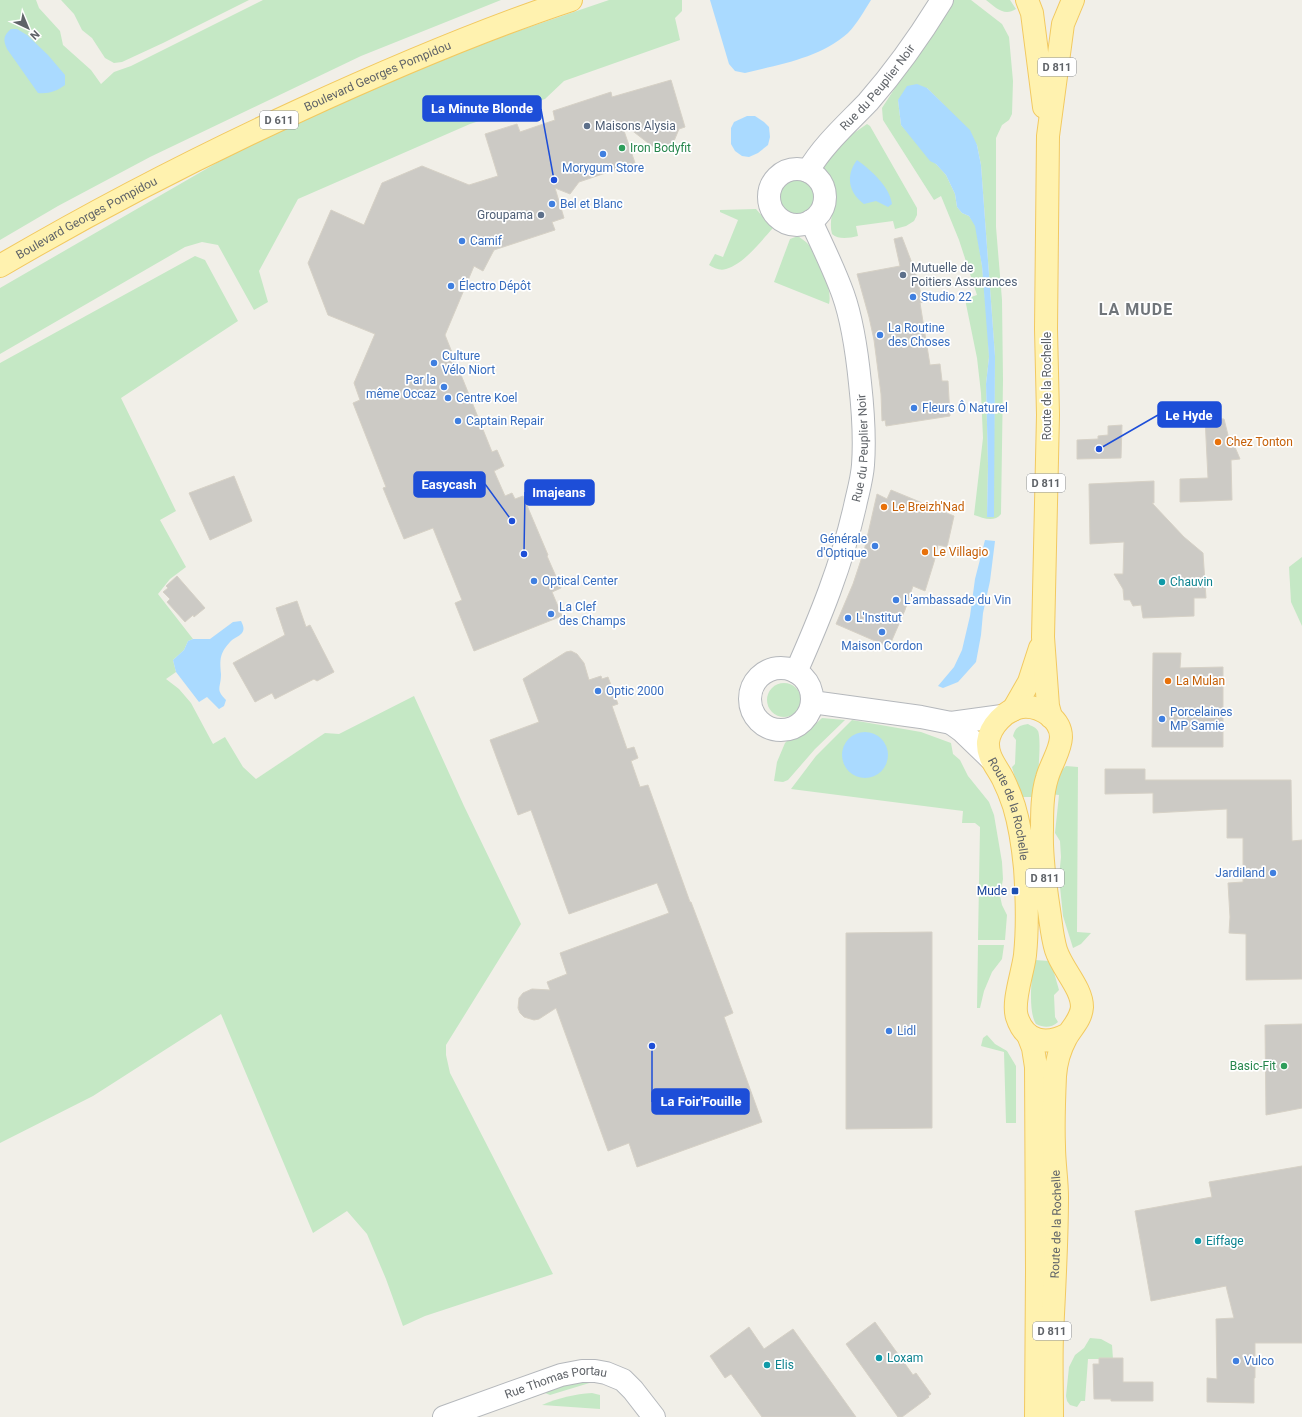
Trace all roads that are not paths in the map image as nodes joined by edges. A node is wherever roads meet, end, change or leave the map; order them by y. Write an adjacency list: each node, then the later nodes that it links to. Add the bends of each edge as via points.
1 (538, 0): 9 (main road, Boulevard Georges Pompidou / D 611, via 414,48 269,112 158,166)
2 (571, 0): 10 (main road, Boulevard Georges Pompidou / D 611, via 425,55 295,112 164,175)
3 (942, 0): 7 (street, Rue du Peuplier Noir, via 896,67 830,141)
4 (1027, 0): 6 (main road, Route de la Rochelle / D 811, via 1032,13)
5 (1073, 0): 6 (main road, Route de la Rochelle / D 811, via 1063,24)
6 (1048, 136): 11 (main road, Route de la Rochelle / D 811, via 1048,415)
7 (808, 171): 8 (street, via 821,182 824,191 822,208 818,216); 8 (street, via 788,170 780,175 773,182 768,200 774,214 786,223 803,225)
8 (811, 221): 12 (street, Rue du Peuplier Noir, via 843,295 854,337 858,358 864,449 860,482 842,556 824,607)
9 (0, 254)
10 (0, 266)
11 (1043, 637): 14 (main road, Route de la Rochelle / D 811, via 1031,676); 15 (main road, Route de la Rochelle / D 811)
12 (796, 672): 13 (street, via 808,684); 13 (street, via 790,669 776,669 758,679 751,701 755,715 772,728 790,729 799,725 805,718)
13 (812, 702): 16 (street, via 921,716)
14 (1008, 713): 15 (main road, via 1022,707 1033,707); 16 (street); 17 (main road, Route de la Rochelle / D 811, via 994,725 989,737 988,749)
15 (1051, 717): 18 (main road, Route de la Rochelle / D 811, via 1059,729 1061,739 1057,756 1046,780 1042,842 1046,894 1056,950 1082,1004 1079,1019)
16 (951, 723): 17 (street)
17 (991, 759): 19 (main road, Route de la Rochelle / D 811, via 1014,805 1021,835 1027,903 1027,939 1015,1010 1021,1027)
18 (1068, 1034): 19 (main road, via 1059,1039 1043,1042); 23 (main road, Route de la Rochelle / D 811, via 1061,1048 1055,1075 1054,1147 1057,1196)
19 (1028, 1035): 22 (main road, Route de la Rochelle / D 811, via 1036,1067)
20 (444, 1417): 21 (street, Rue Thomas Portau, via 561,1375 595,1371 623,1380)
21 (654, 1417)
22 (1036, 1417)
23 (1052, 1417)

